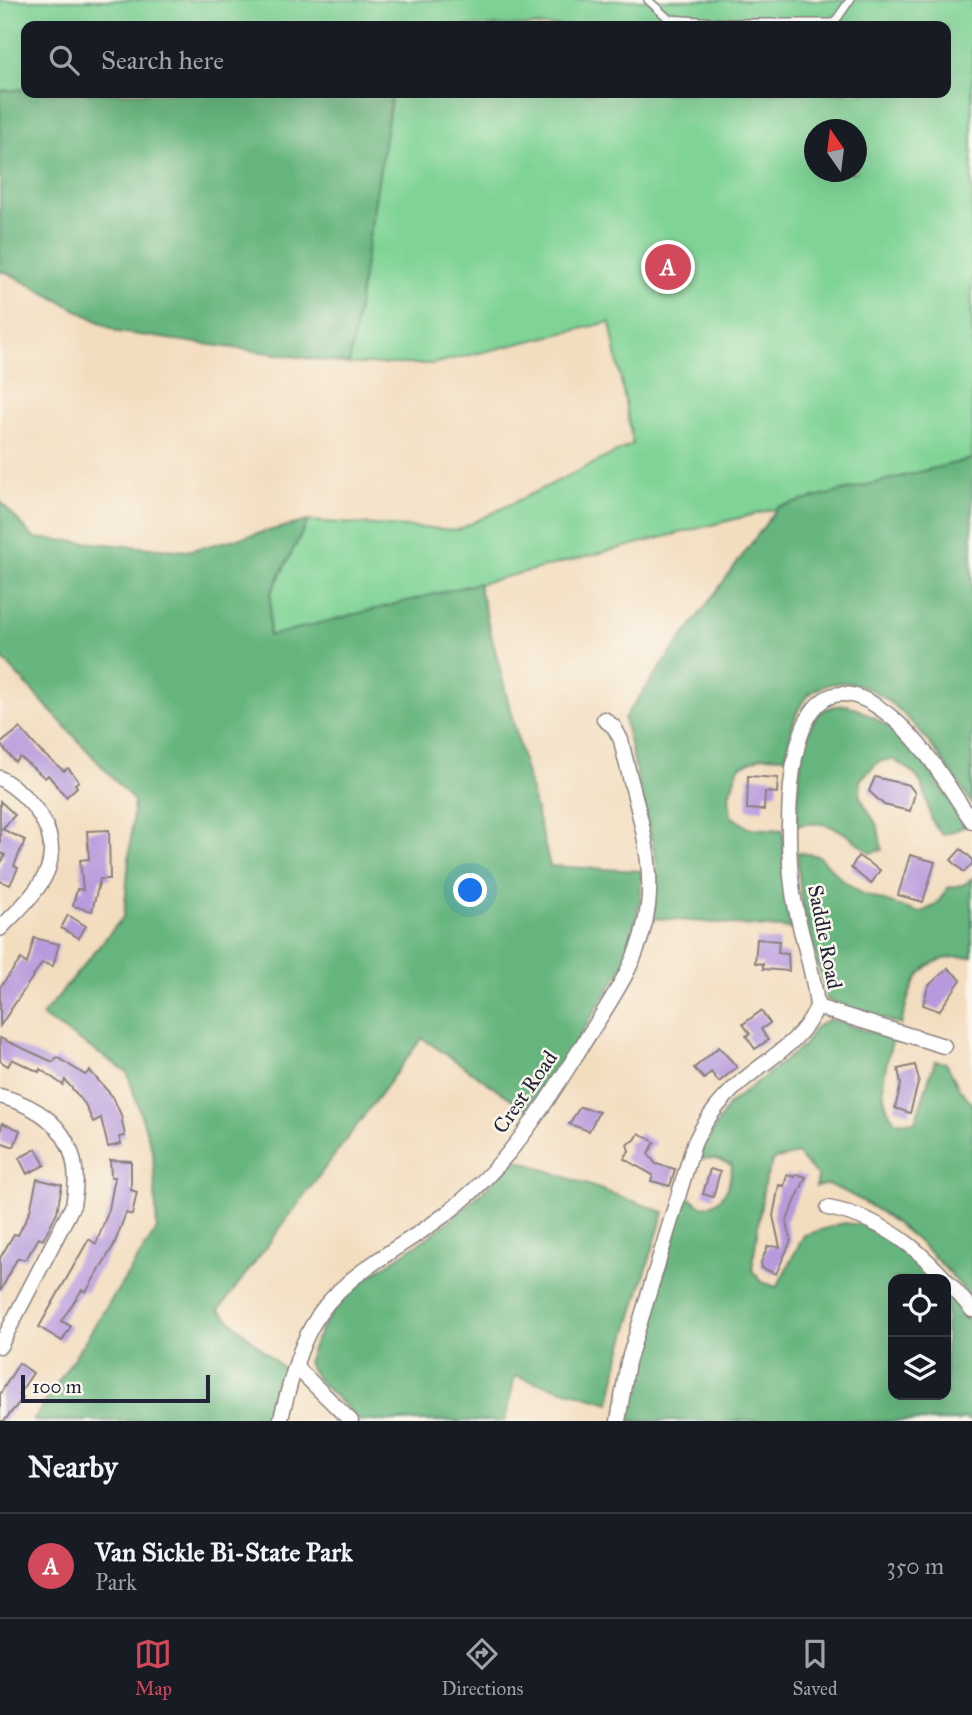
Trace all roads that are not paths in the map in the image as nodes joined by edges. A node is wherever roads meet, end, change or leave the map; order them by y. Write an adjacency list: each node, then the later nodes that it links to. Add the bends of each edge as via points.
1 (648, 0): 3 (lane, via 670,19)
2 (850, 0): 4 (lane)
3 (700, 21)
4 (835, 21)
5 (604, 719): 15 (street, Crest Road, via 621,740 648,872 648,906 629,974 518,1143 459,1204 329,1301 312,1326)
6 (0, 778): 8 (street, via 31,802 45,823 50,847 48,869 35,891)
7 (972, 821): 9 (street, Saddle Road, via 931,757 893,719 852,696 834,696 818,705 798,741 789,807 793,894)
8 (0, 929)
9 (817, 1007): 10 (street); 18 (street, Saddle Road, via 799,1038 727,1094 704,1121 628,1362)
10 (944, 1046)
11 (0, 1096): 14 (street, via 47,1117 73,1152 78,1180 73,1205)
12 (828, 1208): 13 (street, via 875,1221 900,1237 929,1261)
13 (972, 1310)
14 (0, 1346)
15 (297, 1368): 16 (street, Crest Road); 17 (street)
16 (280, 1421)
17 (351, 1421)
18 (618, 1421)

